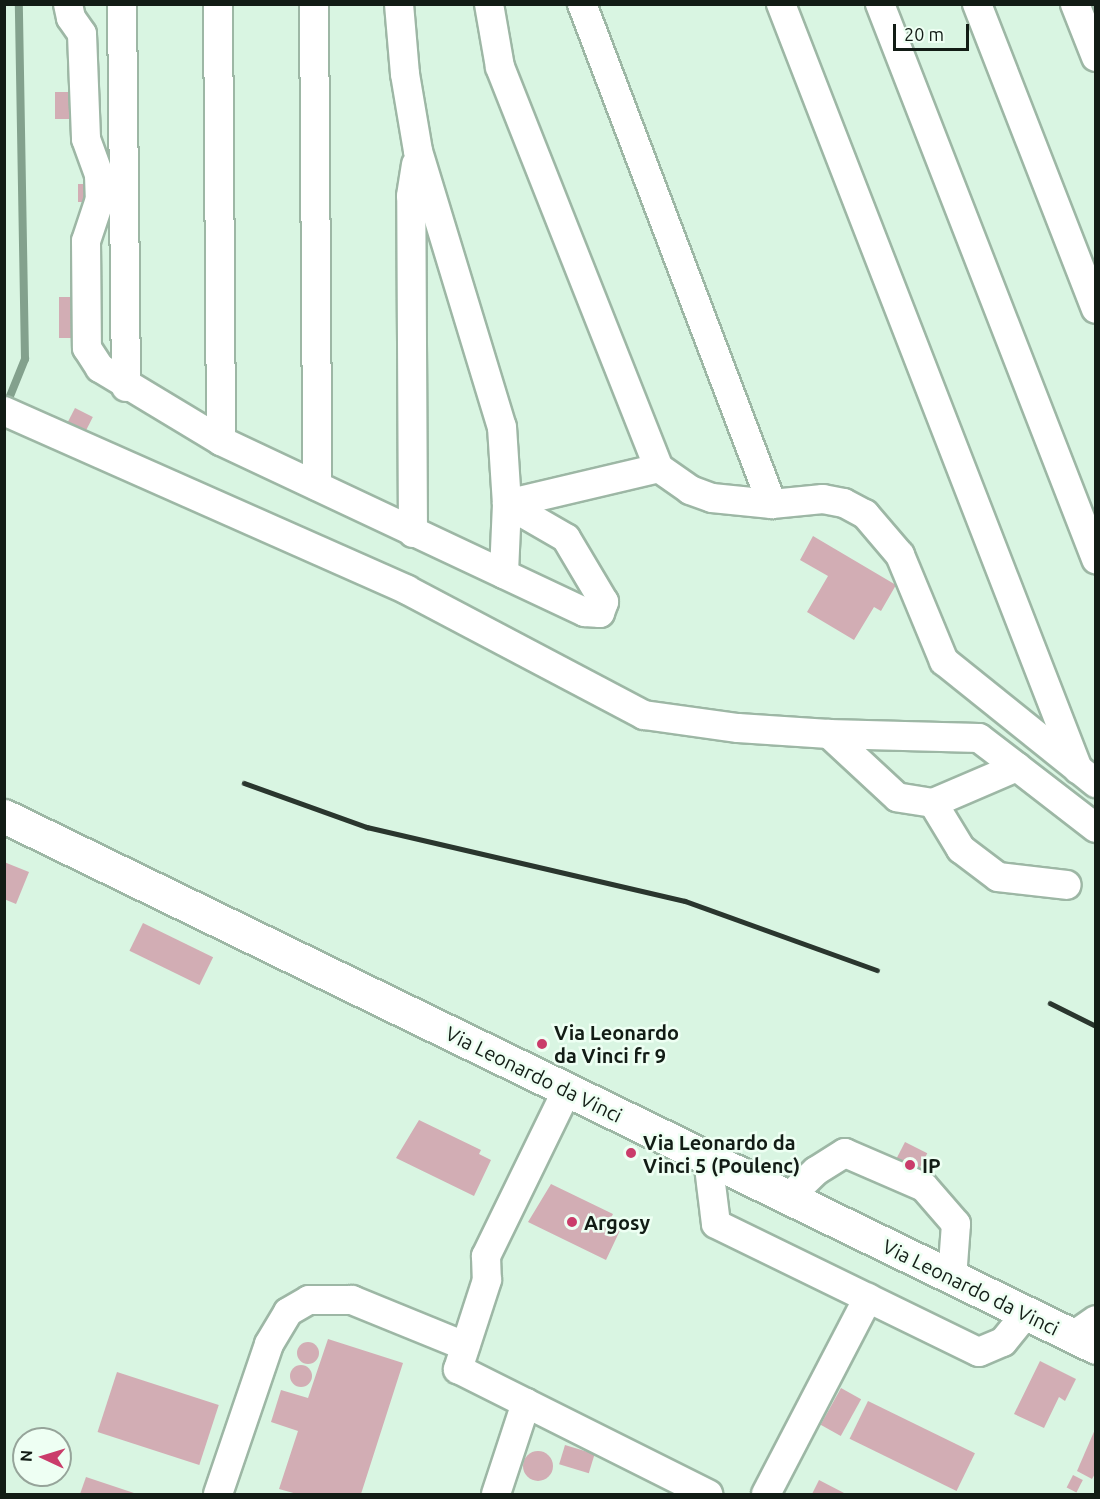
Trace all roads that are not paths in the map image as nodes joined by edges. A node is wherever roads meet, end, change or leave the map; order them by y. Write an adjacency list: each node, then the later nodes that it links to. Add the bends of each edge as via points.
1 (68, 4): 15 (lane, via 71,18 82,34 86,139 99,175 100,199 86,241 87,348 100,368)
2 (122, 4): 15 (lane)
3 (218, 4): 17 (lane)
4 (314, 4): 19 (lane)
5 (399, 4): 13 (lane, via 405,74)
6 (489, 4): 18 (lane, via 500,67)
7 (582, 4): 21 (lane)
8 (782, 4): 27 (lane)
9 (880, 4): 23 (lane)
10 (977, 4): 14 (lane)
11 (1075, 4): 12 (lane)
12 (1095, 57)
13 (418, 151): 20 (lane, via 502,427); 22 (lane, via 411,196)
14 (1095, 309)
15 (126, 387): 17 (lane)
16 (16, 417): 25 (lane, via 407,590 644,715 738,728)
17 (220, 441): 19 (lane)
18 (659, 468): 20 (lane); 21 (lane, via 701,495)
19 (317, 486): 22 (lane)
20 (507, 504): 24 (lane); 24 (lane, via 566,538 604,602 600,612 585,612)
21 (772, 504): 27 (lane, via 823,499 844,503 865,514 900,555 944,661)
22 (413, 533): 24 (lane)
23 (1095, 558)
24 (504, 574)
25 (829, 734): 26 (lane, via 979,738); 28 (lane, via 897,797)
26 (1017, 767): 28 (lane); 30 (lane)
27 (1087, 776)
28 (933, 803): 31 (lane, via 961,849 998,877)
29 (4, 816): 32 (main road, Via Leonardo da Vinci)
30 (1095, 828)
31 (1067, 885)
32 (567, 1090): 33 (main road, Via Leonardo da Vinci); 39 (lane, via 486,1256 487,1280)
33 (708, 1159): 34 (main road, Via Leonardo da Vinci); 36 (lane, via 716,1224)
34 (788, 1198): 35 (main road, Via Leonardo da Vinci); 35 (lane, via 816,1172 845,1153 924,1187 956,1224)
35 (952, 1278): 37 (main road, Via Leonardo da Vinci)
36 (868, 1298): 37 (lane, via 979,1352 1003,1342); 44 (lane)
37 (1026, 1314): 38 (main road, Via Leonardo da Vinci)
38 (1088, 1334)
39 (465, 1346): 40 (lane, via 458,1370); 42 (lane, via 352,1300 309,1300 288,1312 269,1344)
40 (526, 1403): 41 (lane); 43 (lane)
41 (692, 1491)
42 (218, 1494)
43 (496, 1494)
44 (766, 1494)

